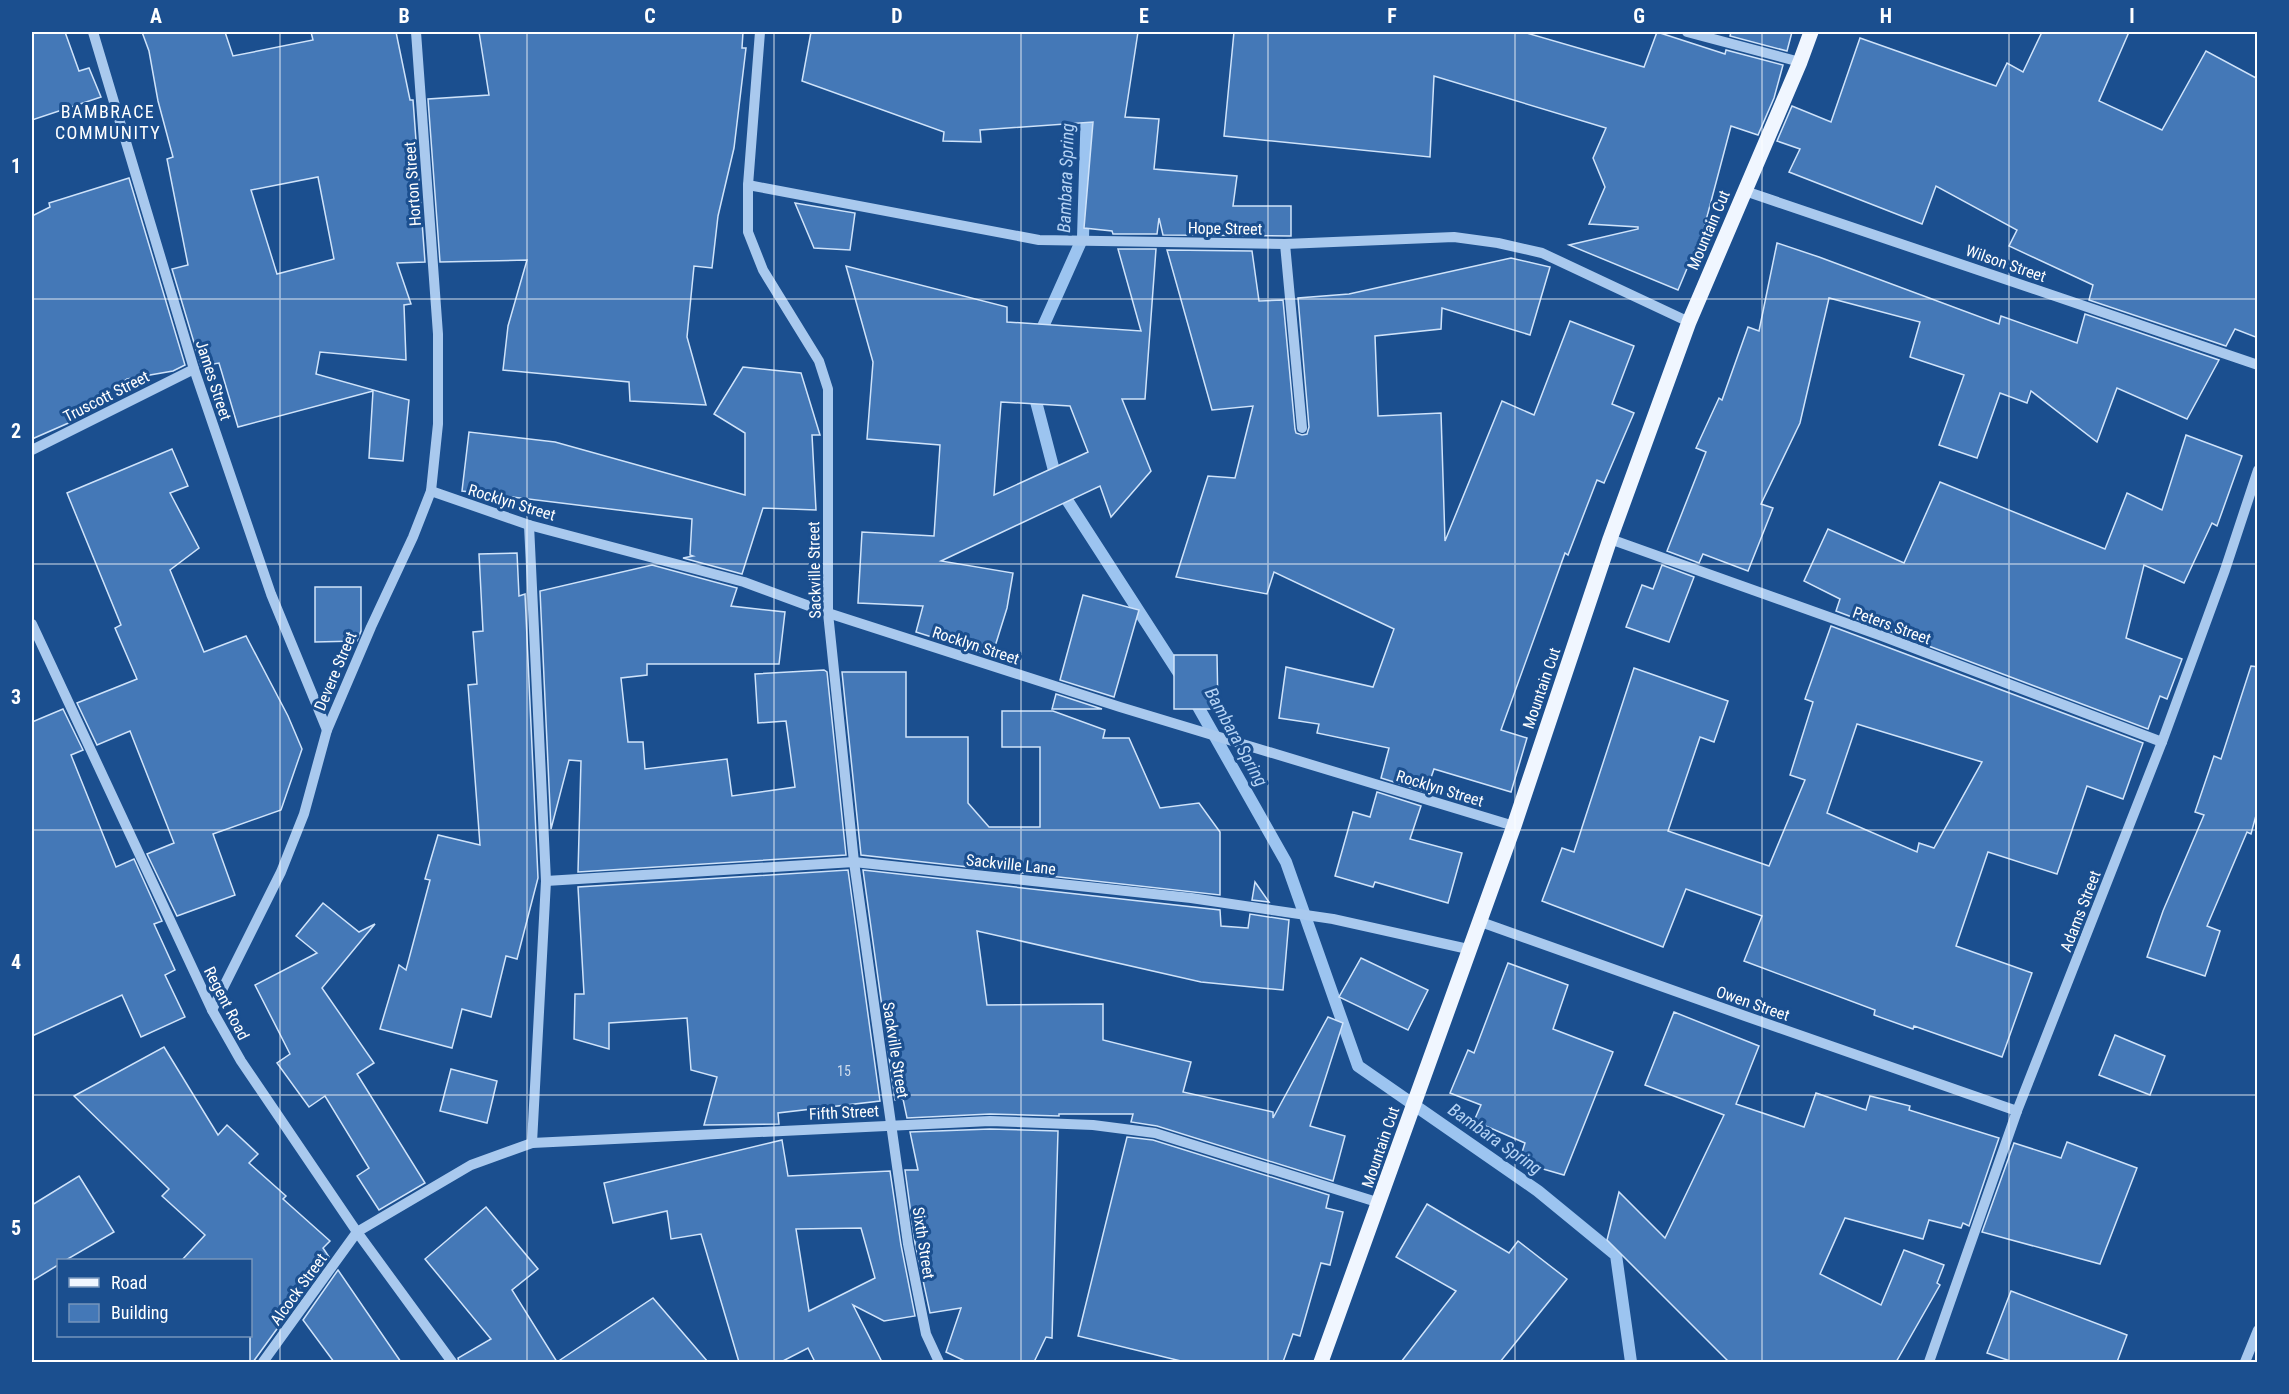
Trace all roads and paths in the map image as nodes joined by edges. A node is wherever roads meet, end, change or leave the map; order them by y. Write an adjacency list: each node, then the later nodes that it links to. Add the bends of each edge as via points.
1 (93, 32): 13 (street, James Street)
2 (416, 32): 11 (street, Horton Street)
3 (760, 32): 7 (street, Sackville Street)
4 (1687, 32): 6 (street)
5 (1811, 32): 6 (main road, Mountain Cut)
6 (1800, 62): 8 (main road, Mountain Cut)
7 (748, 185): 9 (street, Hope Street, via 1039,240); 20 (street, Sackville Street, via 748,232 763,270 819,361 828,389)
8 (1745, 191): 10 (main road, Mountain Cut); 12 (street, Wilson Street)
9 (1285, 244): 10 (street, Hope Street, via 1455,237 1498,243 1542,253); 14 (street)
10 (1689, 322): 19 (main road, Mountain Cut)
11 (438, 334): 17 (street, Devere Street, via 438,424)
12 (2258, 365)
13 (194, 369): 15 (street, Truscott Street); 22 (street, James Street, via 271,594)
14 (1302, 428)
15 (32, 450)
16 (2258, 470): 23 (street, Adams Street)
17 (430, 491): 18 (street, Rocklyn Street); 22 (street, Devere Street)
18 (529, 525): 20 (street, Rocklyn Street, via 744,582); 26 (street)
19 (1610, 539): 23 (street, Peters Street); 24 (main road, Mountain Cut)
20 (828, 613): 24 (street, Rocklyn Street, via 1120,707); 25 (street, Sackville Street)
21 (32, 624): 29 (street, Regent Road)
22 (327, 730): 29 (street, Devere Street, via 304,814 281,873)
23 (2162, 742): 30 (street, Adams Street)
24 (1514, 826): 27 (main road, Mountain Cut)
25 (854, 862): 26 (street, Sackville Lane); 28 (street, Sackville Lane, via 1191,898 1333,919); 31 (street, Sackville Street)
26 (546, 880): 32 (street)
27 (1478, 921): 28 (main road, Mountain Cut); 30 (street, Owen Street)
28 (1468, 949): 33 (main road, Mountain Cut)
29 (212, 1010): 34 (street, Regent Road)
30 (2017, 1111): 40 (street, Adams Street)
31 (892, 1125): 32 (street, Fifth Street); 33 (street, Fifth Street, via 990,1121 1093,1125 1155,1133); 38 (street, Sixth Street, via 908,1244 926,1334)
32 (532, 1143): 34 (street, Fifth Street, via 471,1165)
33 (1380, 1203): 39 (main road, Mountain Cut)
34 (357, 1233): 36 (street, Alcock Street); 37 (street, Regent Road)
35 (2258, 1330): 41 (street)
36 (263, 1362)
37 (452, 1362)
38 (939, 1362)
39 (1321, 1362)
40 (1929, 1362)
41 (2245, 1362)

